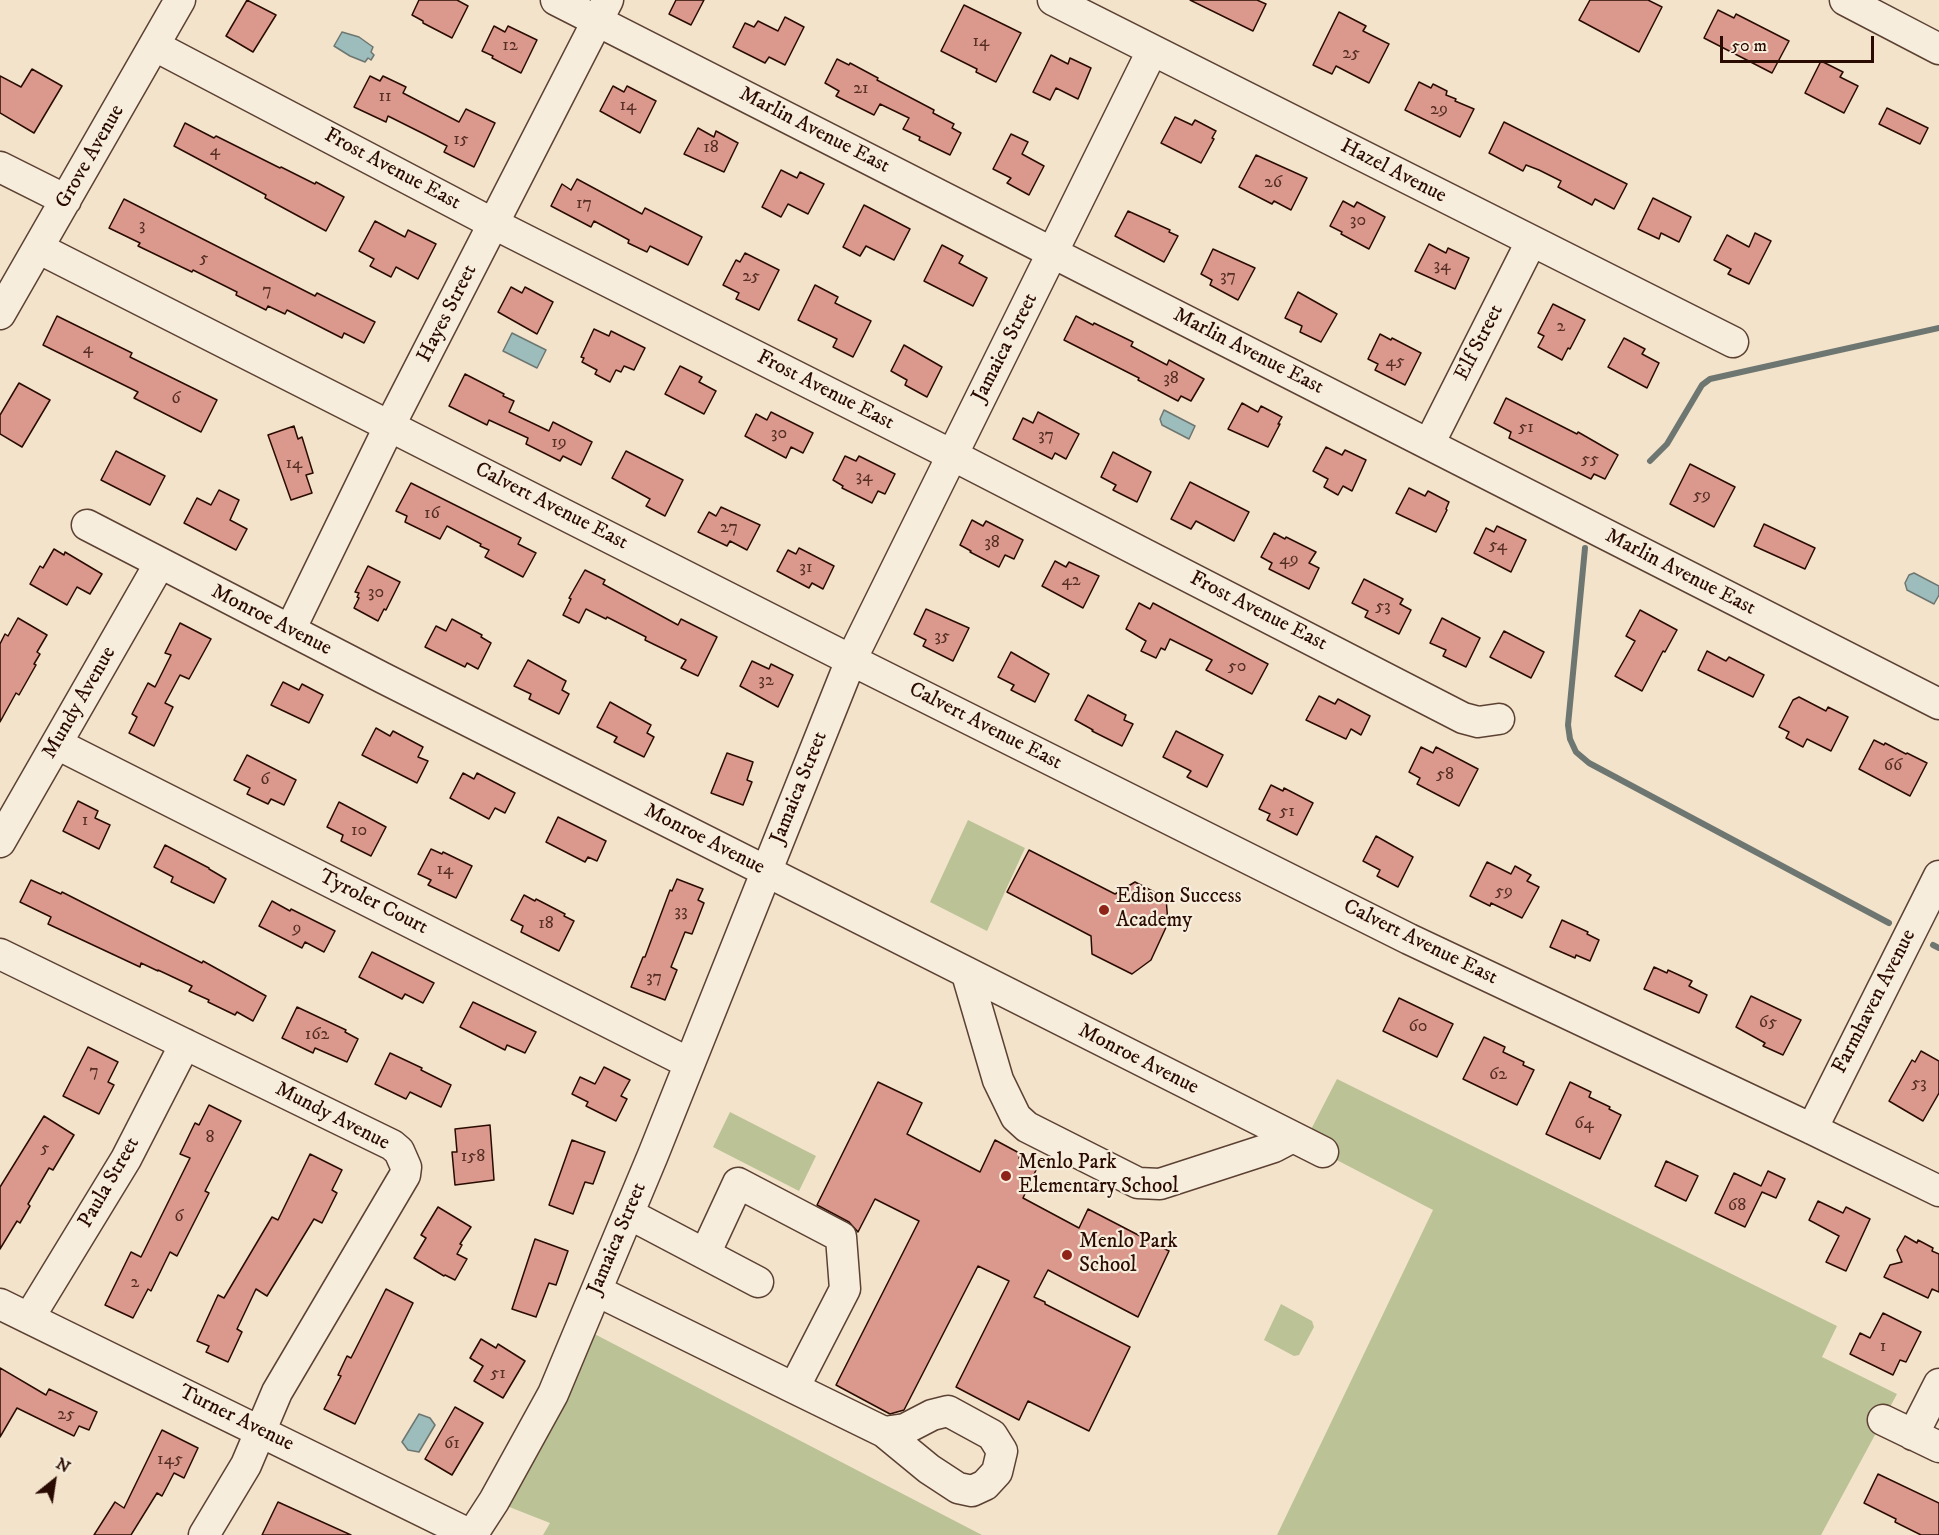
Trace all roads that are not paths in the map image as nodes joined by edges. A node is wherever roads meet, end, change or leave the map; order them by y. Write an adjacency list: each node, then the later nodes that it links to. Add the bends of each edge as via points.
1 (180, 0): 6 (street, Grove Avenue)
2 (556, 0): 5 (street, Marlin Avenue East)
3 (1053, 0): 8 (street, Hazel Avenue)
4 (1845, 0): 7 (street)
5 (603, 11): 11 (street, Hayes Street); 14 (street, Marlin Avenue East)
6 (155, 46): 10 (street, Grove Avenue); 11 (street, Frost Avenue East)
7 (1939, 49)
8 (1152, 51): 12 (street, Hazel Avenue); 14 (street, Jamaica Street)
9 (0, 167): 10 (street)
10 (66, 200): 13 (street, Grove Avenue)
11 (494, 224): 17 (street, Hayes Street); 19 (street, Frost Avenue East)
12 (1531, 242): 16 (street, Hazel Avenue); 18 (street, Elf Street)
13 (38, 248): 15 (street, Grove Avenue); 17 (street, Calvert Avenue East)
14 (1053, 253): 18 (street, Marlin Avenue East); 19 (street, Jamaica Street)
15 (0, 314)
16 (1733, 342)
17 (390, 425): 22 (street, Hayes Street); 23 (street, Calvert Avenue East)
18 (1429, 444): 24 (street, Marlin Avenue East)
19 (952, 455): 23 (street, Jamaica Street); 25 (street, Frost Avenue East, via 1463,718 1478,722)
20 (87, 525): 21 (street, Monroe Avenue)
21 (159, 563): 22 (street, Monroe Avenue); 26 (street, Mundy Avenue)
22 (290, 630): 28 (street, Monroe Avenue)
23 (851, 660): 28 (street, Jamaica Street); 34 (street, Calvert Avenue East, via 1409,939)
24 (1939, 704)
25 (1499, 719)
26 (57, 744): 27 (street, Mundy Avenue); 33 (street, Tyroler Court)
27 (0, 842)
28 (766, 872): 31 (street, Monroe Avenue); 33 (street, Jamaica Street)
29 (1939, 876): 34 (street, Farmhaven Avenue)
30 (0, 954): 32 (street, Mundy Avenue)
31 (967, 974): 35 (street, Monroe Avenue); 35 (street, via 998,1080 1016,1117 1027,1127 1138,1183 1160,1185 1274,1148)
32 (185, 1044): 43 (street, Paula Street, via 126,1159); 47 (street, Mundy Avenue, via 392,1145 406,1167 405,1175 276,1392)
33 (689, 1063): 38 (street, Jamaica Street)
34 (1812, 1129): 37 (street, Calvert Avenue East)
35 (1293, 1137): 36 (street, Monroe Avenue)
36 (1323, 1152)
37 (1939, 1191)
38 (629, 1214): 39 (street); 41 (street, Jamaica Street)
39 (705, 1254): 40 (street); 45 (street, via 738,1183 841,1237 845,1289)
40 (758, 1282)
41 (597, 1291): 45 (street); 51 (street, Jamaica Street, via 549,1402)
42 (0, 1304): 43 (street, Turner Avenue)
43 (29, 1318): 47 (street, Turner Avenue)
44 (1939, 1384): 49 (street)
45 (794, 1388): 48 (street)
46 (1883, 1420): 49 (street)
47 (260, 1431): 50 (street, Mundy Avenue, via 246,1465); 51 (street, Turner Avenue)
48 (884, 1432)
49 (1926, 1441)
50 (204, 1535)
51 (471, 1535)

